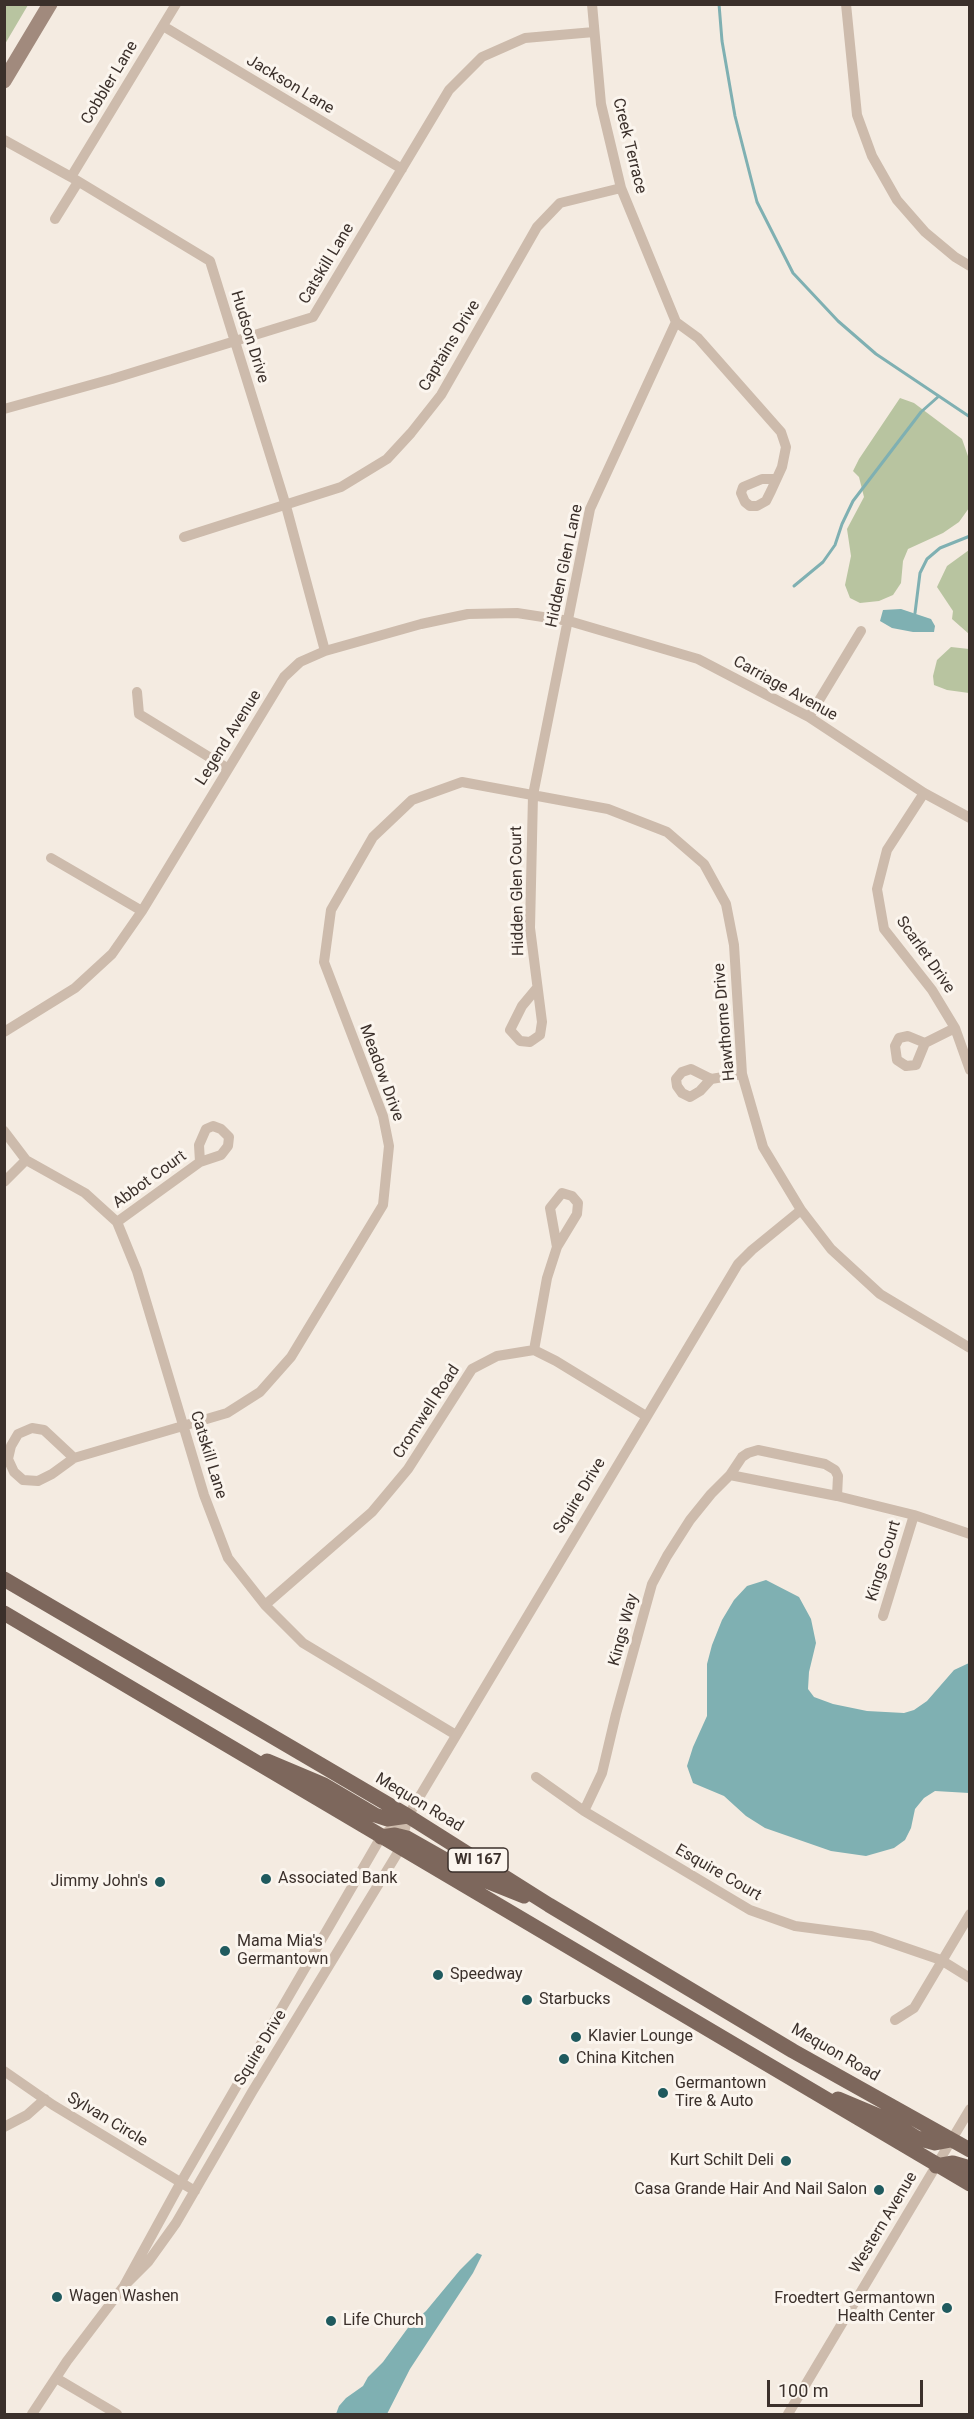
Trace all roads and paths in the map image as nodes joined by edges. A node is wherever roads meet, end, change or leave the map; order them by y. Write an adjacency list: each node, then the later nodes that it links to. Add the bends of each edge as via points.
1 (50, 4): 7 (street)
2 (176, 4): 5 (street, Cobbler Lane)
3 (592, 4): 6 (street, Creek Terrace)
4 (846, 4): 13 (street, via 857,115 872,156 904,208 926,232)
5 (163, 26): 9 (street, Jackson Lane); 10 (street, Cobbler Lane)
6 (594, 32): 9 (street, Catskill Lane, via 525,38 482,57 449,90); 11 (street, Creek Terrace, via 601,104)
7 (4, 81)
8 (4, 140): 10 (street, Hudson Drive)
9 (402, 169): 15 (street, Catskill Lane, via 313,317)
10 (75, 180): 12 (street, Cobbler Lane); 15 (street, Hudson Drive, via 210,261)
11 (621, 188): 14 (street, Creek Terrace); 18 (street, Captains Drive, via 560,203 537,227 441,395 387,459 341,487)
12 (55, 219)
13 (969, 266)
14 (676, 322): 17 (street, via 698,338 782,432 786,447); 20 (street, Hidden Glen Lane, via 590,508)
15 (235, 341): 16 (street, Catskill Lane); 18 (street, Hudson Drive)
16 (4, 409)
17 (776, 479)
18 (286, 506): 19 (street, Captains Drive); 22 (street, Hudson Drive)
19 (184, 537)
20 (569, 621): 22 (street, Legend Avenue, via 517,613 468,614); 24 (street, Carriage Avenue, via 698,659); 27 (street, Hidden Glen Lane)
21 (861, 631): 24 (street)
22 (325, 651): 25 (street, Legend Avenue, via 300,662 284,677)
23 (136, 692): 25 (street, via 139,714)
24 (809, 717): 26 (street, Carriage Avenue)
25 (227, 768): 30 (street, Legend Avenue)
26 (924, 793): 28 (street, Carriage Avenue); 32 (street, Scarlet Drive, via 887,850 877,889 884,928 932,990)
27 (533, 795): 31 (street, Hidden Glen Court, via 530,928); 36 (street, Hawthorne Drive, via 608,809 667,832 704,864 726,904 734,945); 48 (street, Meadow Drive, via 462,782 412,800 374,837 331,910 324,962 383,1116 389,1146 383,1205 291,1358 260,1392 227,1413)
28 (969, 818)
29 (51, 858): 30 (street)
30 (142, 911): 33 (street, Legend Avenue, via 112,954 75,988)
31 (537, 988): 31 (street, Hidden Glen Court, via 510,1030 520,1041 530,1042 540,1035)
32 (955, 1028): 34 (street); 35 (street, Scarlet Drive)
33 (4, 1032)
34 (925, 1043)
35 (969, 1070)
36 (742, 1074): 37 (street); 42 (street, Hawthorne Drive, via 763,1147)
37 (711, 1079)
38 (5, 1133): 39 (street, Catskill Lane)
39 (26, 1160): 41 (street); 43 (street, Catskill Lane, via 85,1193)
40 (200, 1162): 43 (street, Abbot Court)
41 (4, 1182)
42 (801, 1210): 45 (street, Hawthorne Drive, via 831,1249 880,1294); 47 (street, Squire Drive, via 738,1264)
43 (117, 1222): 48 (street, Catskill Lane, via 137,1271)
44 (557, 1248): 46 (street, via 547,1278)
45 (969, 1348)
46 (534, 1350): 47 (street); 55 (street, Cromwell Road, via 497,1356 472,1369 408,1469 372,1512)
47 (646, 1416): 58 (street, Squire Drive)
48 (183, 1426): 49 (street, Meadow Drive); 55 (street, Catskill Lane, via 228,1558)
49 (74, 1458): 49 (street, via 44,1430 32,1428 18,1434 8,1459 23,1480 38,1481)
50 (730, 1475): 51 (street); 51 (street, Kings Way, via 742,1457 758,1450 825,1464 838,1476); 61 (street, Kings Way, via 690,1520 652,1584 602,1773)
51 (837, 1496): 52 (street)
52 (914, 1515): 53 (street); 57 (street, Kings Court)
53 (969, 1534)
54 (4, 1579): 62 (main road, Mequon Road / WI 167)
55 (265, 1605): 58 (street, Catskill Lane, via 303,1643)
56 (4, 1613): 59 (main road)
57 (883, 1616)
58 (456, 1735): 62 (street, Squire Drive)
59 (233, 1748): 62 (main road, via 324,1785 375,1815 387,1819); 63 (main road)
60 (536, 1777): 61 (street, Esquire Court)
61 (584, 1811): 67 (street, Esquire Court, via 750,1910 795,1926 871,1935)
62 (408, 1816): 63 (street, Squire Drive); 64 (street, Squire Drive); 65 (main road, Mequon Road / WI 167)
63 (381, 1837): 64 (main road, via 395,1835); 81 (street, Squire Drive)
64 (401, 1843): 65 (main road, via 421,1844 474,1875); 71 (main road, WI 167); 83 (street, Squire Drive)
65 (549, 1905): 70 (main road, Mequon Road / WI 167)
66 (969, 1914): 67 (street)
67 (941, 1960): 68 (street, Esquire Court); 69 (street, via 914,2008)
68 (969, 1978)
69 (895, 2020)
70 (786, 2047): 71 (main road); 77 (main road, Mequon Road / WI 167)
71 (773, 2069): 73 (main road, WI 167)
72 (4, 2072): 74 (street, Sylvan Circle)
73 (812, 2091): 77 (main road, via 849,2102 917,2138 935,2143); 79 (main road, WI 167)
74 (45, 2099): 76 (street, via 27,2115); 81 (street, Sylvan Circle)
75 (969, 2109): 77 (street, Western Avenue)
76 (4, 2127)
77 (951, 2140): 78 (main road, Mequon Road / WI 167); 79 (street, Western Avenue)
78 (969, 2150)
79 (936, 2166): 80 (main road, via 953,2163); 82 (main road, WI 167); 88 (street, Western Avenue)
80 (969, 2168)
81 (181, 2182): 83 (street, Sylvan Circle); 84 (street, Squire Drive)
82 (969, 2184)
83 (195, 2191): 84 (street, Squire Drive, via 163,2243)
84 (123, 2286): 85 (street, Squire Drive)
85 (56, 2378): 86 (street, Squire Drive); 87 (street)
86 (32, 2415)
87 (117, 2415)
88 (788, 2415)

